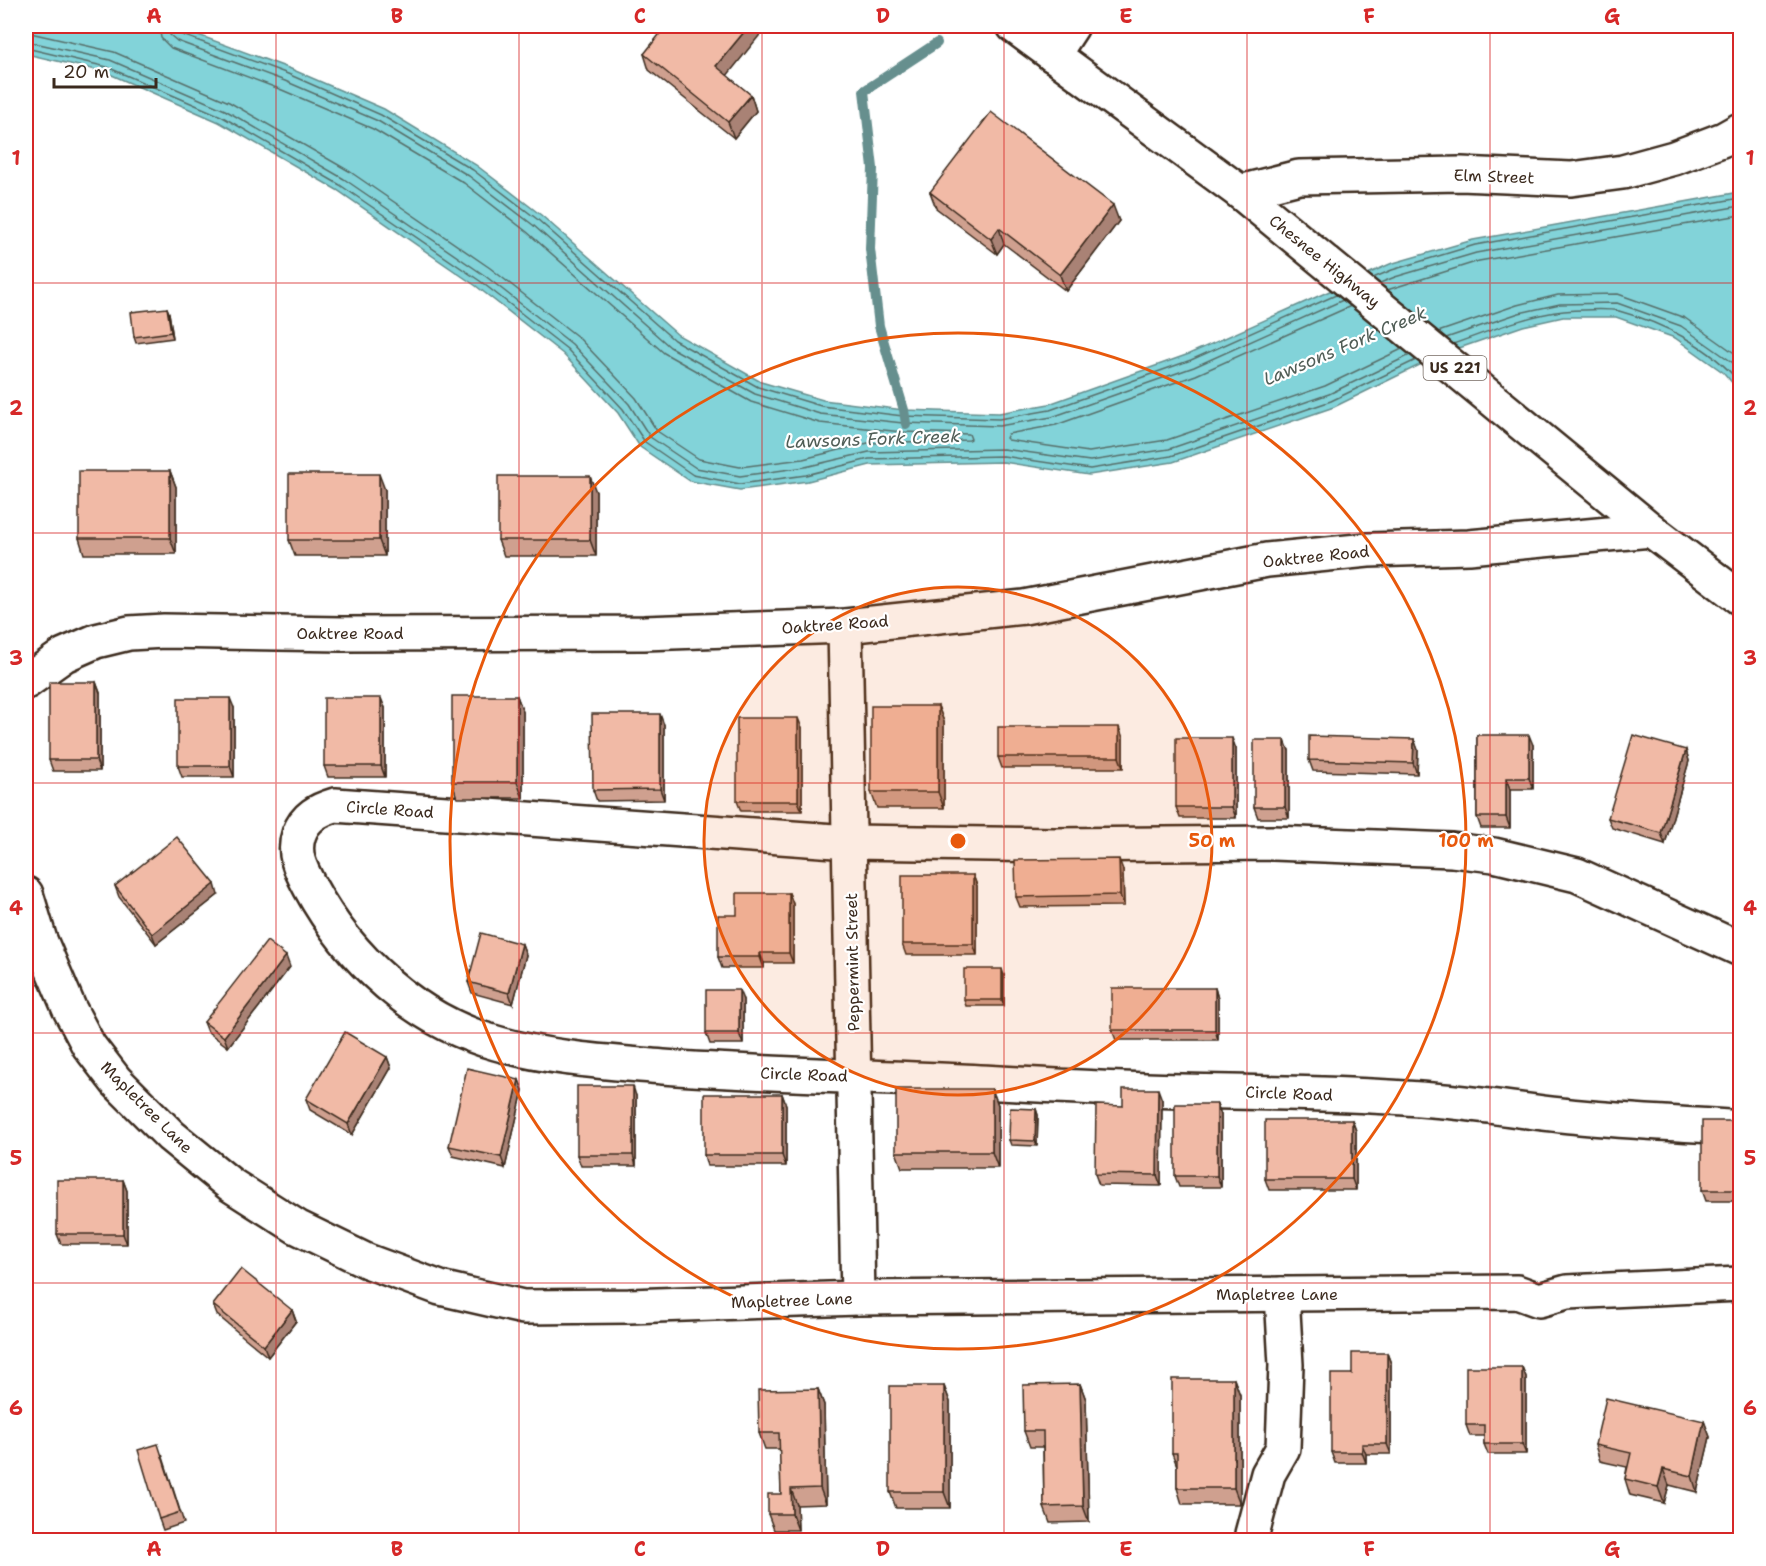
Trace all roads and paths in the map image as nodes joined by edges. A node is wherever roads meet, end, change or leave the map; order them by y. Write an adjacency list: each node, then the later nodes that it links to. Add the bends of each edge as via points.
1 (1014, 26): 3 (street, Chesnee Highway / US 221)
2 (1071, 26): 3 (street)
3 (1053, 55): 5 (street, Chesnee Highway / US 221)
4 (1740, 130): 5 (street, Elm Street, via 1674,158 1623,172 1571,179 1461,174 1299,177)
5 (1240, 192): 6 (street, Chesnee Highway / US 221)
6 (1651, 530): 7 (street, Chesnee Highway / US 221); 8 (street, Oaktree Road, via 1267,560 1024,607)
7 (1740, 598)
8 (845, 626): 9 (street, Oaktree Road, via 644,633 129,633 63,655); 10 (street, Peppermint Street)
9 (26, 682)
10 (849, 842): 12 (street, Circle Road, via 1273,843 1494,855 1577,875); 13 (street, Peppermint Street); 13 (street, Circle Road, via 334,805 310,816 297,840 296,854 325,915 358,957 398,993 444,1022 493,1043 608,1062)
11 (26, 894): 17 (street, Mapletree Lane, via 40,940 69,1008 89,1046 116,1081 171,1136 231,1185 297,1227 357,1256 440,1288 523,1306)
12 (1740, 950)
13 (854, 1076): 14 (street, Circle Road, via 1145,1090 1308,1093 1444,1101 1579,1117); 17 (street, Peppermint Street)
14 (1740, 1128)
15 (1740, 1284): 16 (street, Mapletree Lane, via 1567,1292 1539,1300 1517,1292)
16 (1282, 1294): 17 (street, Mapletree Lane); 18 (street, via 1286,1365 1283,1448 1268,1474)
17 (858, 1298)
18 (1252, 1534)

